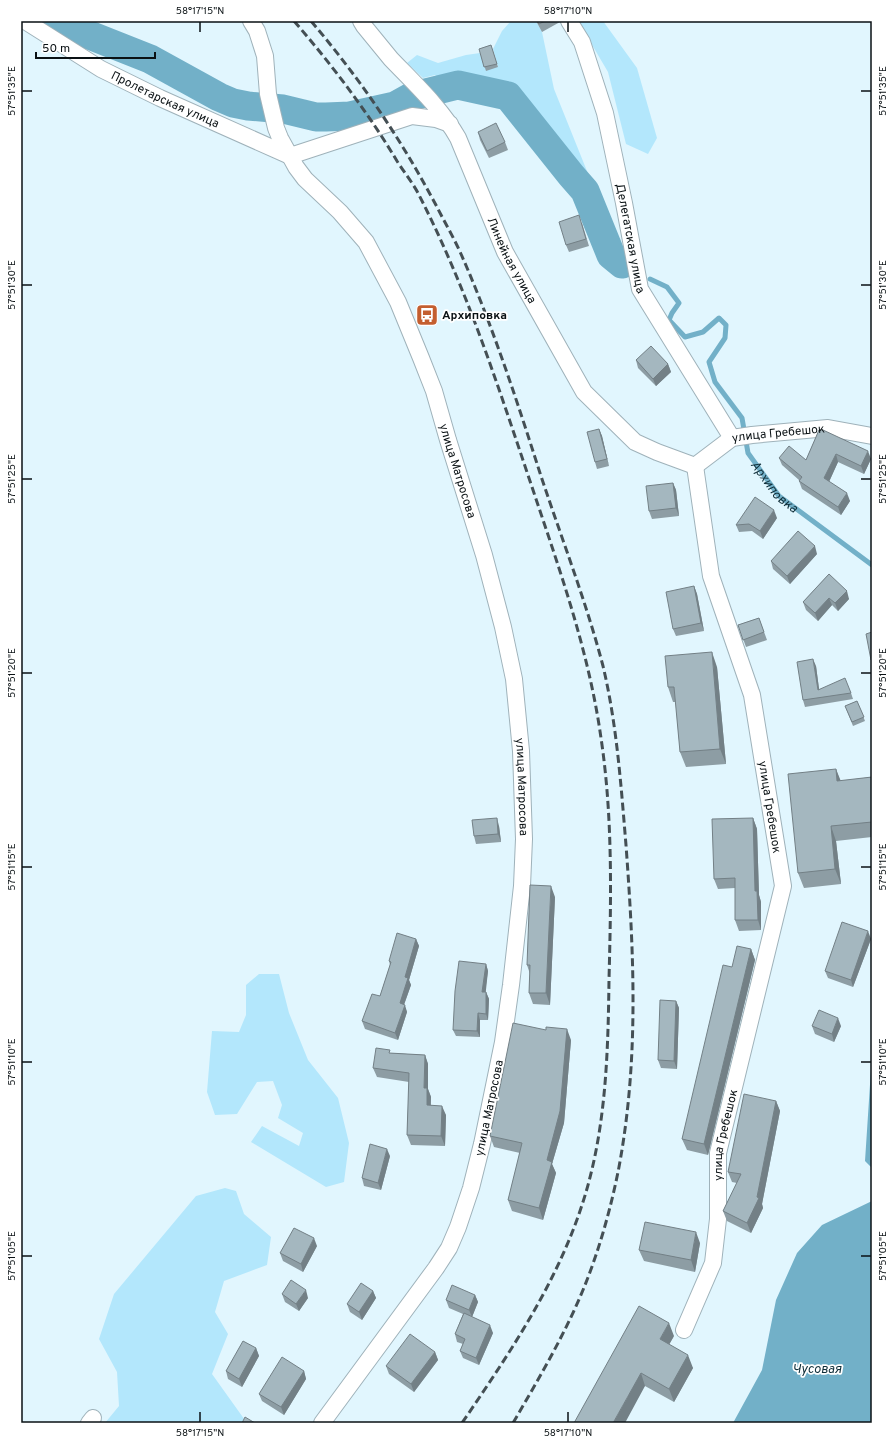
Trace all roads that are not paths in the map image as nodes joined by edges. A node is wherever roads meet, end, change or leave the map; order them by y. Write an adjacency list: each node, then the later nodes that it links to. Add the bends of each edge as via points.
1 (25, 21): 6 (street, Пролетарская улица, via 101,69)
2 (251, 21): 6 (street, via 265,56 268,94 276,128)
3 (361, 21): 5 (street, Линейная улица)
4 (569, 21): 8 (street, Делегатская улица, via 582,42 605,113 640,289)
5 (450, 124): 6 (street, via 436,119 412,116); 9 (street, Линейная улица, via 505,252 584,392 634,442)
6 (290, 156): 11 (street, улица Матросова, via 305,179 340,212 366,242 398,302 434,391 484,555 514,679 521,751 524,839 515,956 503,1042 482,1144 460,1220 449,1248 436,1268)
7 (872, 436): 8 (street, улица Гребешок, via 828,428)
8 (732, 438): 9 (street, улица Гребешок)
9 (695, 466): 10 (street, улица Гребешок, via 712,576 752,695 783,886 718,1153 718,1219 713,1263)
10 (684, 1330)
11 (322, 1423)

